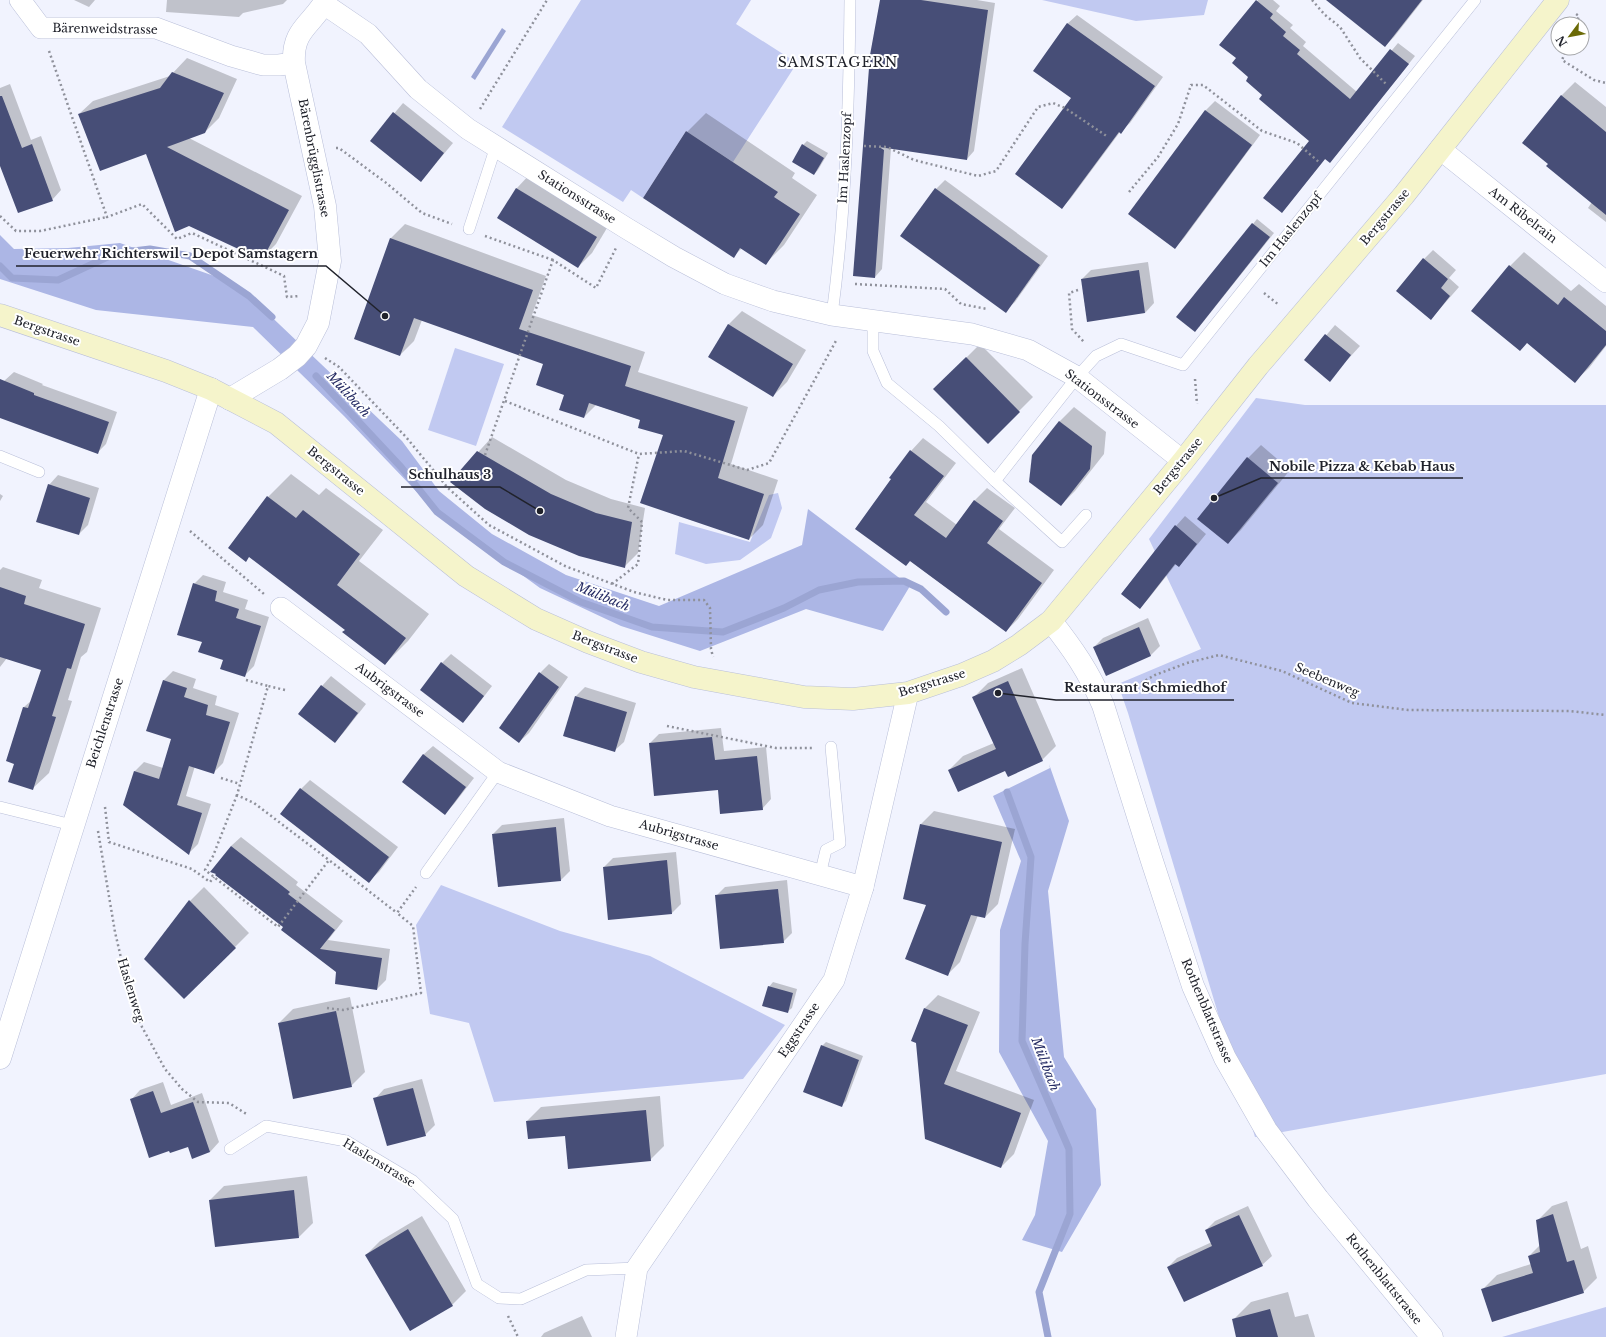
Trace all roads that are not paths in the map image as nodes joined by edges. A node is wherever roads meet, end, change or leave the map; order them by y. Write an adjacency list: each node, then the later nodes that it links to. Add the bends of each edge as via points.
1 (20, 0): 6 (street, Bärenweidstrasse, via 41,28 156,28 263,65)
2 (850, 0): 12 (lane, Im Haslenzopf, via 846,145 836,283)
3 (1474, 0): 14 (lane, Im Haslenzopf, via 1183,365 1121,344 1096,356)
4 (1558, 0): 8 (main road, Bergstrasse)
5 (325, 2): 6 (street, Bärenbrügglistrasse, via 296,39); 7 (street, Stationsstrasse, via 368,34 418,89 468,129)
6 (294, 62): 16 (street, Bärenbrügglistrasse, via 325,206 330,261 318,322 306,346 280,369)
7 (496, 146): 9 (lane); 12 (street, Stationsstrasse, via 674,257 725,284 773,301)
8 (1440, 150): 10 (street, Am Ribelrain); 18 (main road, Bergstrasse)
9 (468, 229)
10 (1606, 282)
11 (0, 315): 15 (main road, Bergstrasse, via 166,371)
12 (840, 317): 13 (street, Stationsstrasse)
13 (873, 321): 14 (street, Stationsstrasse, via 972,334 1028,350); 20 (lane, via 873,351 887,383 939,426)
14 (1077, 377): 18 (street, Stationsstrasse); 20 (lane, Im Haslenzopf)
15 (211, 389): 16 (main road, Bergstrasse); 28 (street, Beichlenstrasse)
16 (230, 399): 24 (main road, Bergstrasse, via 276,422 466,576 536,619 588,642 641,662 694,677 804,697 853,699)
17 (0, 456): 19 (lane)
18 (1183, 461): 23 (main road, Bergstrasse)
19 (39, 472)
20 (996, 481): 21 (lane, via 1062,542)
21 (1086, 515)
22 (281, 608): 26 (street, Aubrigstrasse)
23 (1051, 620): 24 (main road, Bergstrasse, via 1019,646 993,661); 36 (street, Rothenblattstrasse, via 1079,657 1103,706 1194,986 1225,1058 1266,1130 1318,1199)
24 (908, 693): 31 (street, Eggstrasse)
25 (832, 747): 30 (lane, via 840,843 826,850)
26 (498, 772): 29 (lane); 30 (street, Aubrigstrasse, via 610,816)
27 (0, 807): 28 (lane)
28 (72, 825): 32 (street, Beichlenstrasse)
29 (426, 874)
30 (820, 875): 31 (street, Aubrigstrasse)
31 (863, 887): 34 (street, Eggstrasse, via 834,980)
32 (0, 1058)
33 (230, 1149): 34 (lane, Haslenstrasse, via 266,1126 346,1140 413,1180 452,1220 477,1284 499,1298 521,1299 586,1270)
34 (637, 1268): 35 (street, Eggstrasse)
35 (626, 1337)
36 (1432, 1337)

